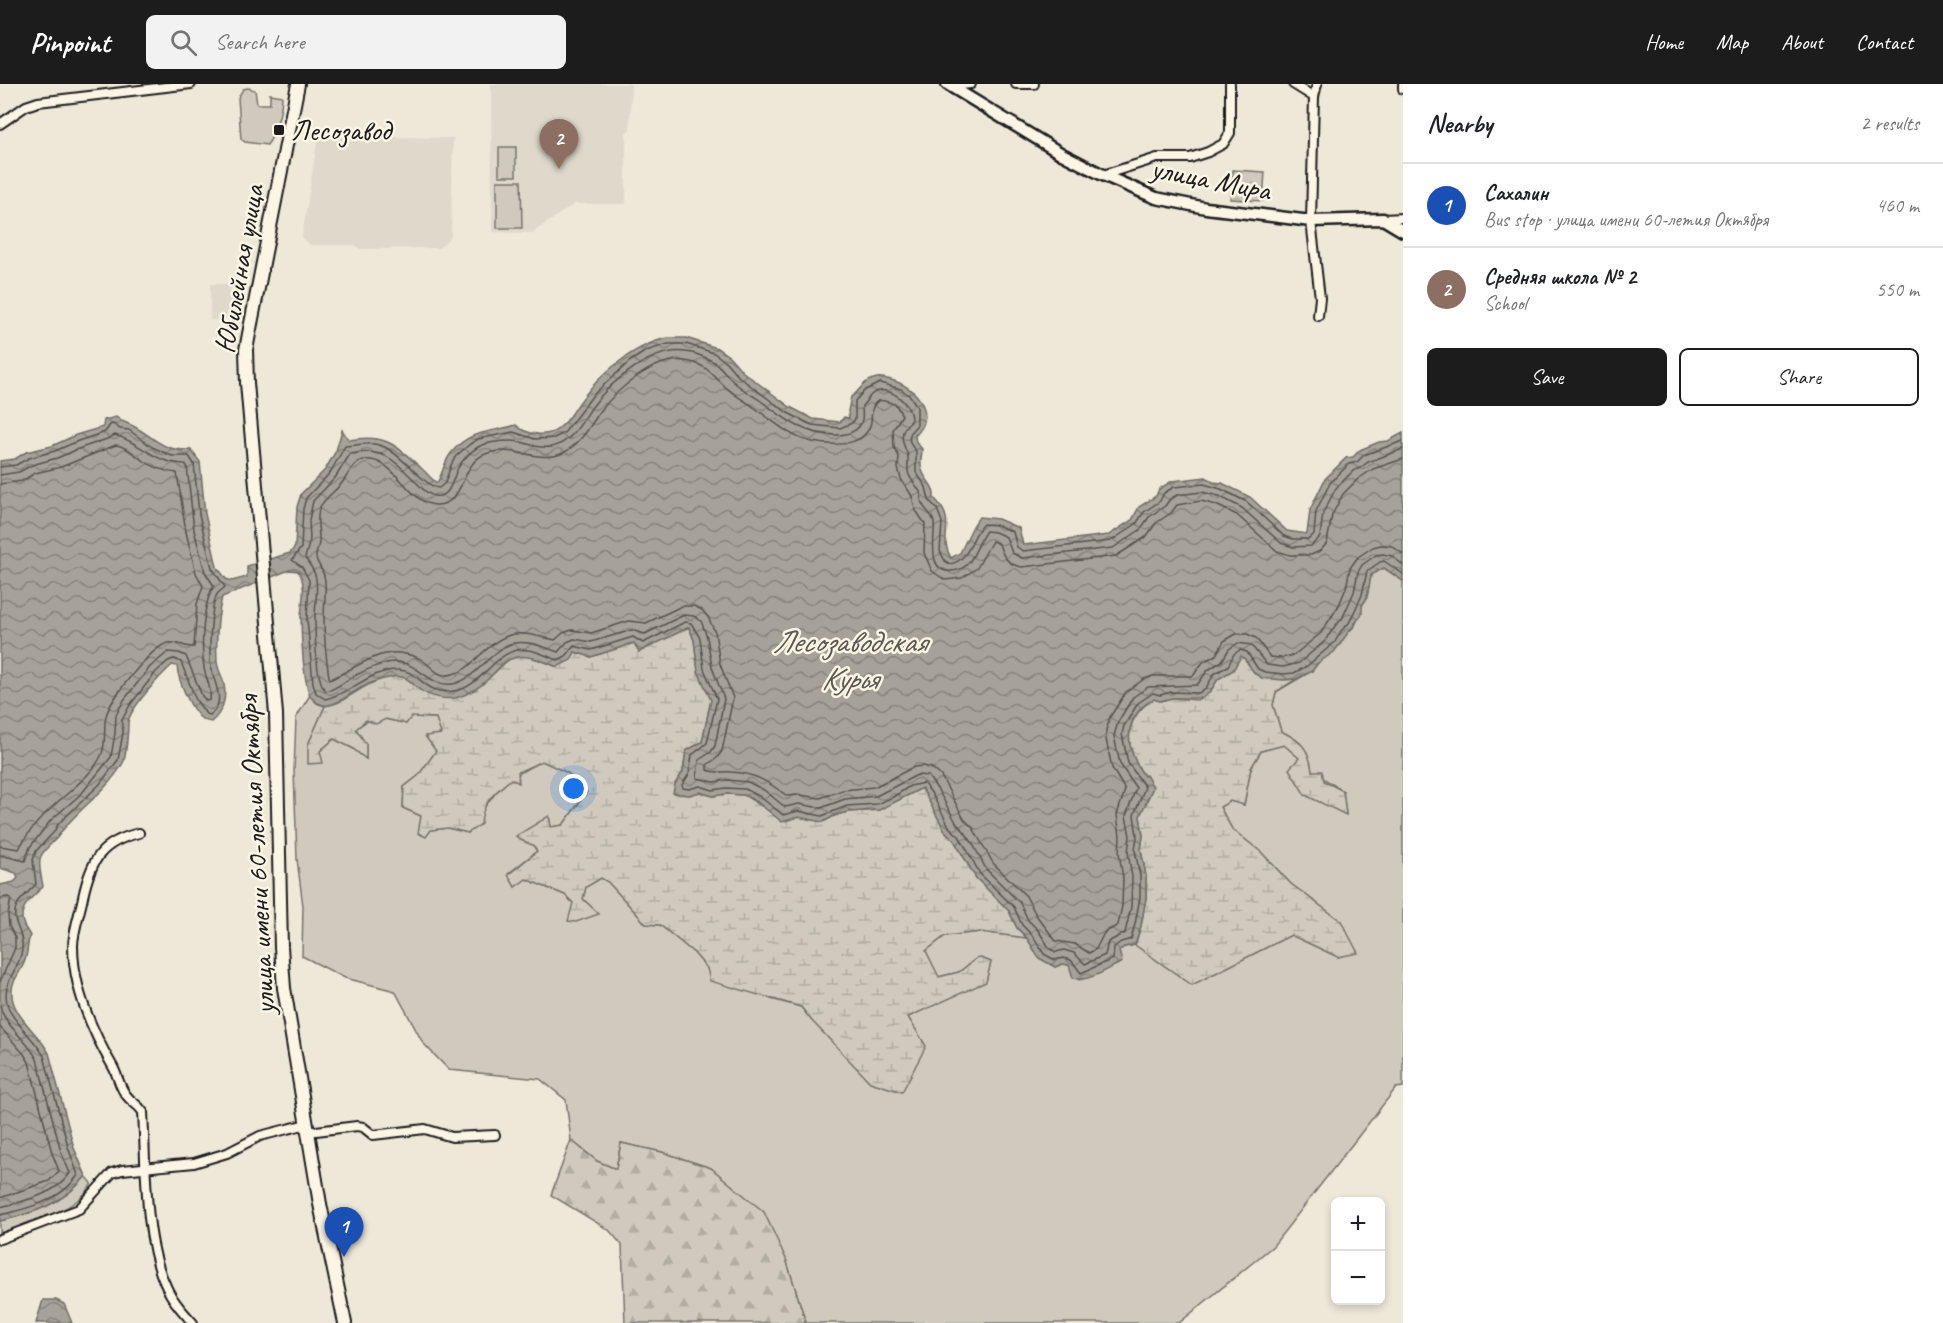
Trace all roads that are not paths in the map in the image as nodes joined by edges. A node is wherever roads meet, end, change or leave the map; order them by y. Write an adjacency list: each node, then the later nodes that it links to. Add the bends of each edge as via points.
1 (191, 84): 13 (street, via 38,102)
2 (298, 84): 20 (main road, Юбилейная улица, via 246,351)
3 (971, 84): 10 (street)
4 (1016, 84): 5 (street)
5 (1034, 84)
6 (1230, 84): 14 (street, улица Мира, via 1230,133 1223,144 1190,158 1158,158)
7 (1293, 84): 12 (street)
8 (1317, 84): 12 (street, улица Мира)
9 (1403, 84): 11 (street)
10 (949, 85): 14 (street, улица Мира)
11 (1403, 89)
12 (1314, 97): 17 (street, улица Мира)
13 (0, 124)
14 (1103, 175): 17 (street, улица Мира, via 1156,198)
15 (1403, 218): 16 (street)
16 (1383, 219): 17 (street, улица Мира); 18 (street)
17 (1311, 221): 19 (street, улица Мира, via 1320,298)
18 (1403, 231)
19 (1318, 316)
20 (267, 596): 22 (main road, улица имени 60-летия Октября, via 277,725 280,947)
21 (139, 833): 24 (street, via 120,837 104,848 95,862 86,883 73,944 84,1007 98,1041 127,1097 143,1112)
22 (308, 1128): 23 (street, via 357,1126 374,1135 425,1129 452,1137); 24 (street, via 260,1136 227,1153 194,1163); 27 (main road, улица имени 60-летия Октября)
23 (495, 1135)
24 (147, 1168): 25 (street, via 112,1173 79,1209); 26 (street, via 150,1219 160,1274 166,1288)
25 (0, 1239)
26 (194, 1323)
27 (345, 1323)

